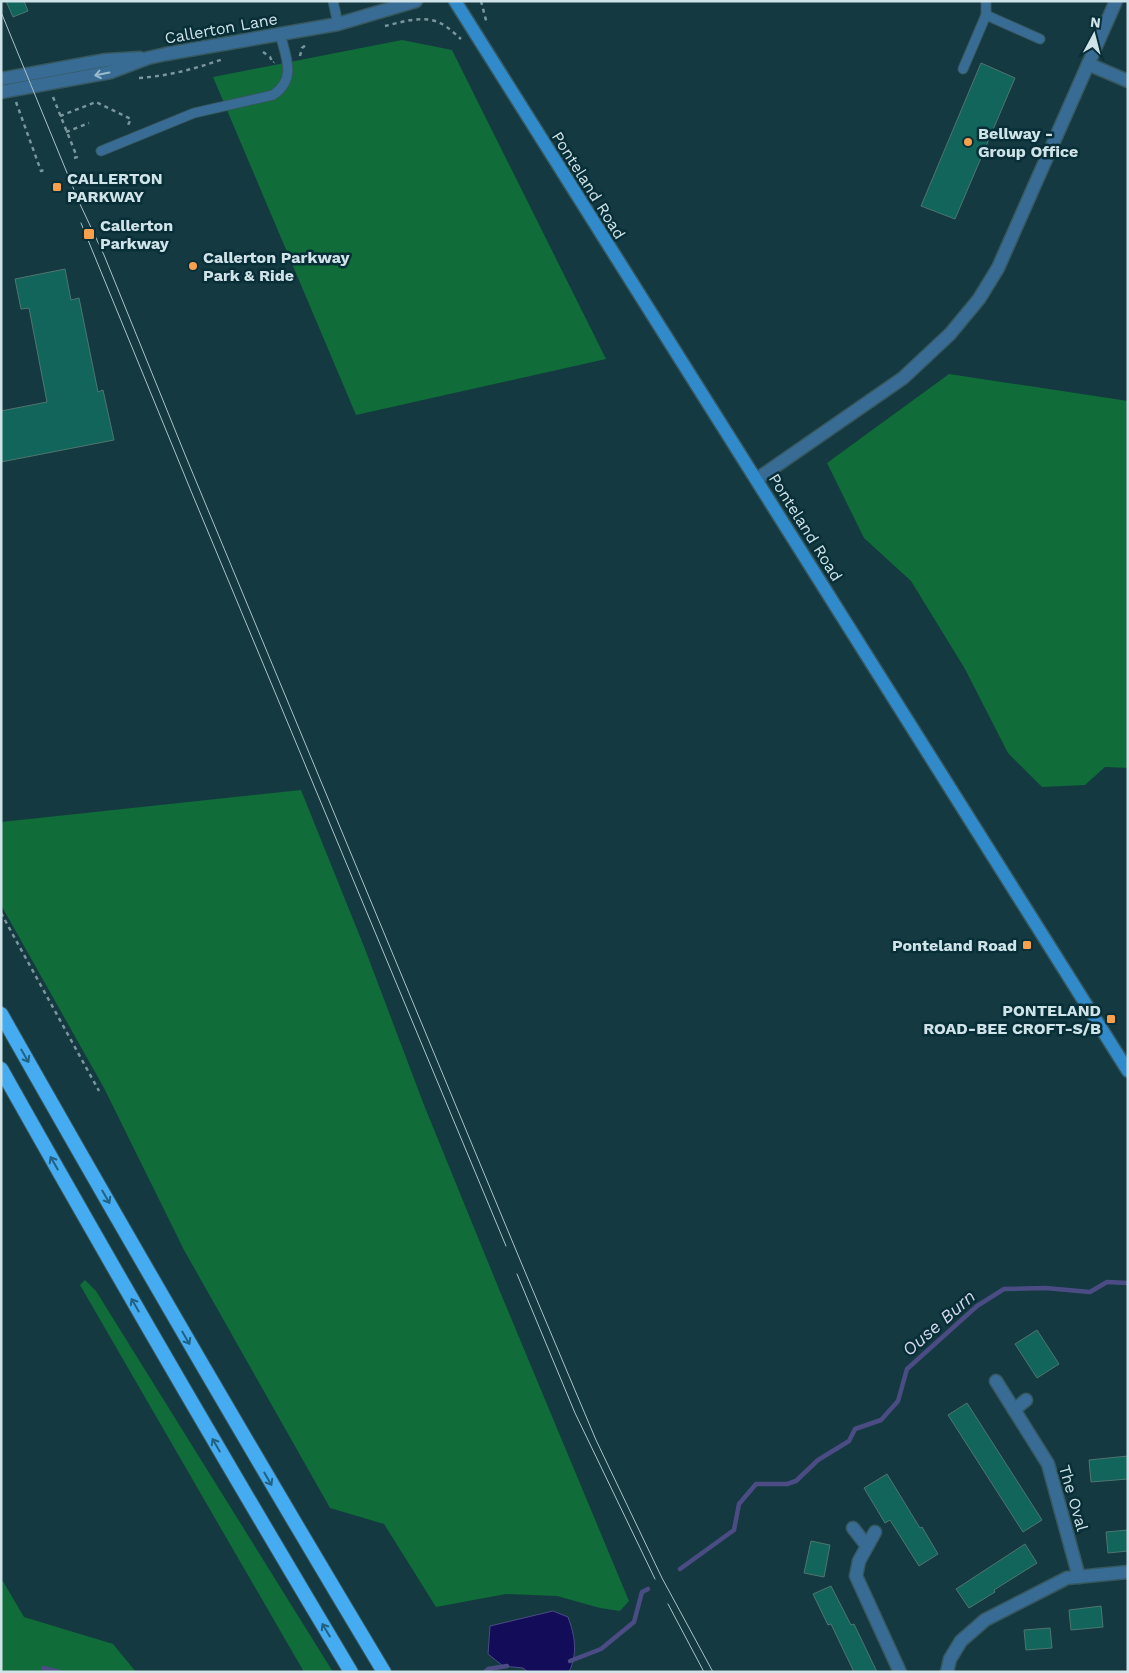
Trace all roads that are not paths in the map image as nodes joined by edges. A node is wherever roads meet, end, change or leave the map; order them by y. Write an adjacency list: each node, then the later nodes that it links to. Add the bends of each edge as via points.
1 (333, 1): 7 (lane)
2 (416, 1): 7 (street, Callerton Lane)
3 (455, 1): 17 (main road, Ponteland Road)
4 (986, 1): 6 (lane)
5 (1116, 1): 11 (street)
6 (986, 15): 9 (lane); 12 (lane)
7 (338, 24): 8 (street, Callerton Lane)
8 (280, 34): 10 (street, Callerton Lane); 16 (lane, via 288,76 283,87 273,95 194,113)
9 (1040, 39)
10 (148, 58): 13 (street, Callerton Lane, via 106,60); 15 (street, Callerton Lane, one-way to 15, via 111,72)
11 (1088, 64): 14 (street); 17 (street, via 998,268 979,299 950,334 903,378)
12 (963, 68)
13 (1, 79)
14 (1128, 81)
15 (7, 94)
16 (101, 151)
17 (756, 479): 20 (main road, Ponteland Road)
18 (1, 1012): 32 (highway, one-way to 32, via 203,1367)
19 (1, 1069): 22 (highway)
20 (1128, 1071)
21 (1, 1079): 22 (highway)
22 (32, 1124): 31 (highway, one-way to 22)
23 (996, 1381): 25 (street, The Oval)
24 (1026, 1400): 25 (street)
25 (1014, 1410): 30 (street, The Oval, via 1048,1464)
26 (853, 1528): 28 (street)
27 (875, 1532): 28 (street)
28 (867, 1546): 33 (street, via 856,1576)
29 (1128, 1572): 30 (street)
30 (1079, 1576): 34 (street, via 1067,1578 985,1620 961,1641 950,1658)
31 (351, 1672)
32 (384, 1672)
33 (900, 1672)
34 (947, 1672)

